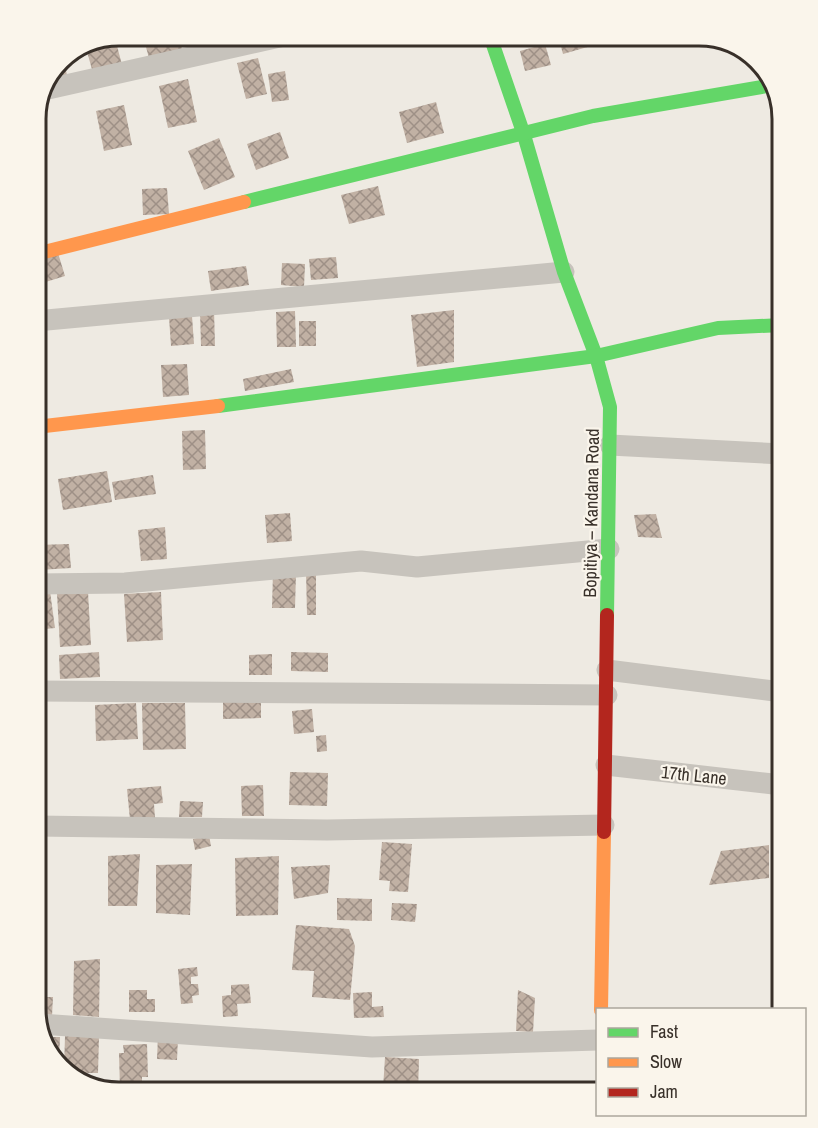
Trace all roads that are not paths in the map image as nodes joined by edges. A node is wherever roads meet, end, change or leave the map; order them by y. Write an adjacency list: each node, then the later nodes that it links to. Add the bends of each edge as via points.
1 (239, 46): 4 (street)
2 (494, 47): 5 (street, Bopitiya – Kandana Road)
3 (764, 87): 5 (street, via 593,116)
4 (54, 88)
5 (524, 135): 6 (street); 7 (street, Bopitiya – Kandana Road)
6 (47, 251)
7 (564, 272): 8 (street); 10 (street, Bopitiya – Kandana Road)
8 (47, 320)
9 (772, 326): 10 (street, via 718,328)
10 (596, 356): 11 (street); 12 (street, Bopitiya – Kandana Road, via 610,407)
11 (47, 426)
12 (610, 445): 13 (street); 14 (street, Bopitiya – Kandana Road)
13 (772, 453)
14 (609, 549): 15 (street, via 417,567 361,561 125,583); 16 (street, Bopitiya – Kandana Road)
15 (46, 584)
16 (607, 670): 18 (street); 19 (street, Bopitiya – Kandana Road)
17 (46, 690): 19 (street)
18 (772, 691)
19 (608, 695): 20 (street, Bopitiya – Kandana Road)
20 (606, 765): 21 (street, 17th Lane); 22 (street, Bopitiya – Kandana Road)
21 (772, 784)
22 (604, 825): 23 (street, via 327,830); 24 (street, Bopitiya – Kandana Road)
23 (46, 826)
24 (601, 1008)
25 (48, 1025): 26 (street, via 372,1047)
26 (596, 1040)

